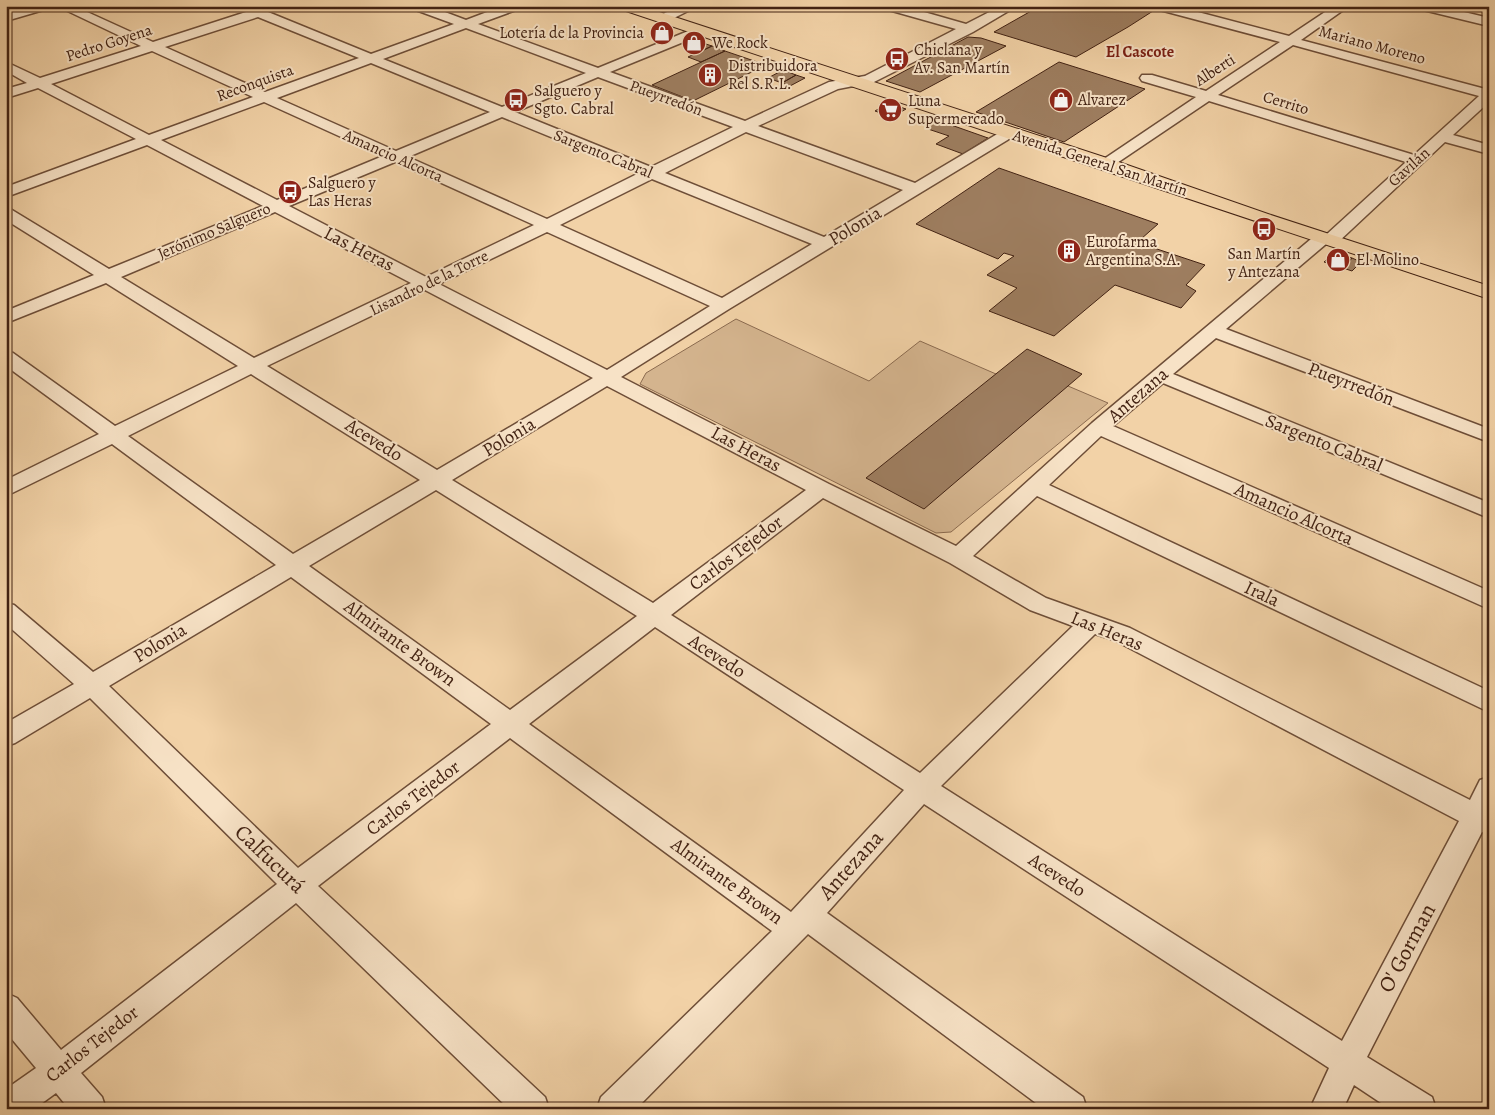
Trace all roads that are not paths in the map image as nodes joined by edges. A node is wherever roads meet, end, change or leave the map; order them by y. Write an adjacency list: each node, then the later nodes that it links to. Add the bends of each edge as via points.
1 (43, 6): 15 (street)
2 (62, 6): 22 (street, Amancio Alcorta)
3 (242, 6): 14 (street, Sargento Cabral)
4 (278, 6): 14 (street, Pedro Goyena)
5 (417, 6): 18 (street, Pueyrredón)
6 (515, 6): 18 (street, Reconquista)
7 (625, 6): 16 (main road, Avenida General San Martín)
8 (692, 6): 16 (street)
9 (889, 6): 19 (street)
10 (1011, 6): 19 (street, Lisandro de la Torre)
11 (1160, 6): 21 (street, Mariano Moreno)
12 (1343, 6): 21 (street, Alberti)
13 (1423, 6): 17 (street)
14 (258, 13): 22 (street, Pedro Goyena); 23 (street, Sargento Cabral)
15 (6, 17)
16 (662, 18): 20 (main road, Avenida General San Martín)
17 (1489, 22)
18 (465, 24): 23 (street, Reconquista); 25 (street, Pueyrredón)
19 (968, 30): 27 (street, Lisandro de la Torre, via 869,79)
20 (698, 31): 25 (street, Jerónimo Salguero); 27 (main road, Avenida General San Martín)
21 (1292, 42): 30 (street, Mariano Moreno); 31 (street, Alberti)
22 (155, 47): 28 (street, Pedro Goyena); 32 (street, Amancio Alcorta)
23 (370, 58): 32 (street, Reconquista); 33 (street, Sargento Cabral)
24 (6, 66): 28 (street, Las Heras)
25 (598, 73): 33 (street, Jerónimo Salguero); 34 (street, Pueyrredón)
26 (1146, 78): 31 (street, Cerrito)
27 (854, 82): 34 (street, Lisandro de la Torre, via 834,85); 35 (main road, Avenida General San Martín)
28 (40, 83): 29 (street, Pedro Goyena); 37 (street, Las Heras)
29 (6, 94)
30 (1489, 94): 36 (street, Gavilán)
31 (1205, 97): 40 (street, Cerrito); 41 (street, Alberti)
32 (264, 98): 37 (street, Reconquista); 39 (street, Amancio Alcorta)
33 (499, 112): 39 (street, Jerónimo Salguero); 42 (street, Sargento Cabral)
34 (744, 127): 42 (street, Lisandro de la Torre); 43 (street, Pueyrredón)
35 (1008, 133): 41 (main road, Avenida General San Martín); 43 (street, Polonia)
36 (1443, 137): 38 (street); 40 (street, Gavilán)
37 (149, 140): 44 (street, Reconquista); 45 (street, Las Heras)
38 (1489, 150)
39 (394, 156): 45 (street, Jerónimo Salguero); 47 (street, Amancio Alcorta)
40 (1416, 160): 48 (street, Gavilán)
41 (1106, 164): 48 (main road, Avenida General San Martín)
42 (652, 173): 47 (street, Lisandro de la Torre); 49 (street, Sargento Cabral)
43 (916, 190): 49 (street, Polonia)
44 (6, 192)
45 (275, 206): 50 (street, Jerónimo Salguero); 51 (street, Las Heras)
46 (6, 213): 50 (street, Acevedo)
47 (548, 225): 51 (street, Lisandro de la Torre); 53 (street, Amancio Alcorta)
48 (1326, 239): 52 (main road, Avenida General San Martín); 55 (street, Antezana)
49 (826, 244): 53 (street, Polonia)
50 (107, 276): 54 (street, Jerónimo Salguero); 57 (street, Acevedo)
51 (428, 284): 57 (street, Lisandro de la Torre); 59 (street, Las Heras)
52 (1489, 293)
53 (723, 306): 59 (street, Polonia)
54 (6, 318)
55 (1214, 331): 58 (street, Antezana); 62 (street, Pueyrredón)
56 (6, 357): 61 (street, Almirante Brown)
57 (254, 365): 61 (street, Lisandro de la Torre); 63 (street, Acevedo)
58 (1159, 375): 60 (street, Antezana); 67 (street, Sargento Cabral)
59 (609, 377): 63 (street, Polonia); 66 (street, Las Heras)
60 (1100, 428): 64 (street, Antezana); 70 (street, Amancio Alcorta)
61 (114, 435): 65 (street, Lisandro de la Torre); 69 (street, Almirante Brown)
62 (1489, 436)
63 (437, 479): 69 (street, Polonia); 72 (street, Acevedo)
64 (1035, 487): 68 (street, Antezana); 75 (street, Irala)
65 (6, 489)
66 (821, 489): 68 (street, Las Heras); 72 (street, Carlos Tejedor)
67 (1489, 511)
68 (958, 558): 73 (street, Las Heras, via 1038,604)
69 (292, 565): 74 (street, Polonia); 76 (street, Almirante Brown)
70 (1489, 600)
71 (6, 611): 74 (street, Calfucurá)
72 (654, 616): 76 (street, Carlos Tejedor); 78 (street, Acevedo)
73 (1091, 623): 78 (street, Antezana); 80 (street, Las Heras, via 1122,634)
74 (92, 685): 77 (street, Polonia); 81 (street, Calfucurá)
75 (1489, 702)
76 (512, 724): 81 (street, Carlos Tejedor); 82 (street, Almirante Brown)
77 (6, 736)
78 (922, 788): 82 (street, Antezana); 84 (street, Acevedo)
79 (1489, 788): 80 (street, O' Gorman)
80 (1482, 819): 84 (street, O' Gorman)
81 (297, 885): 85 (street, Carlos Tejedor); 88 (street, Calfucurá)
82 (799, 922): 89 (street, Antezana); 90 (street, Almirante Brown)
83 (6, 1008): 85 (street)
84 (1348, 1062): 91 (street, O' Gorman); 92 (street, Acevedo)
85 (59, 1071): 86 (street, Carlos Tejedor); 87 (street)
86 (6, 1109)
87 (90, 1109)
88 (533, 1109)
89 (612, 1109)
90 (1071, 1109)
91 (1326, 1109)
92 (1420, 1109)

